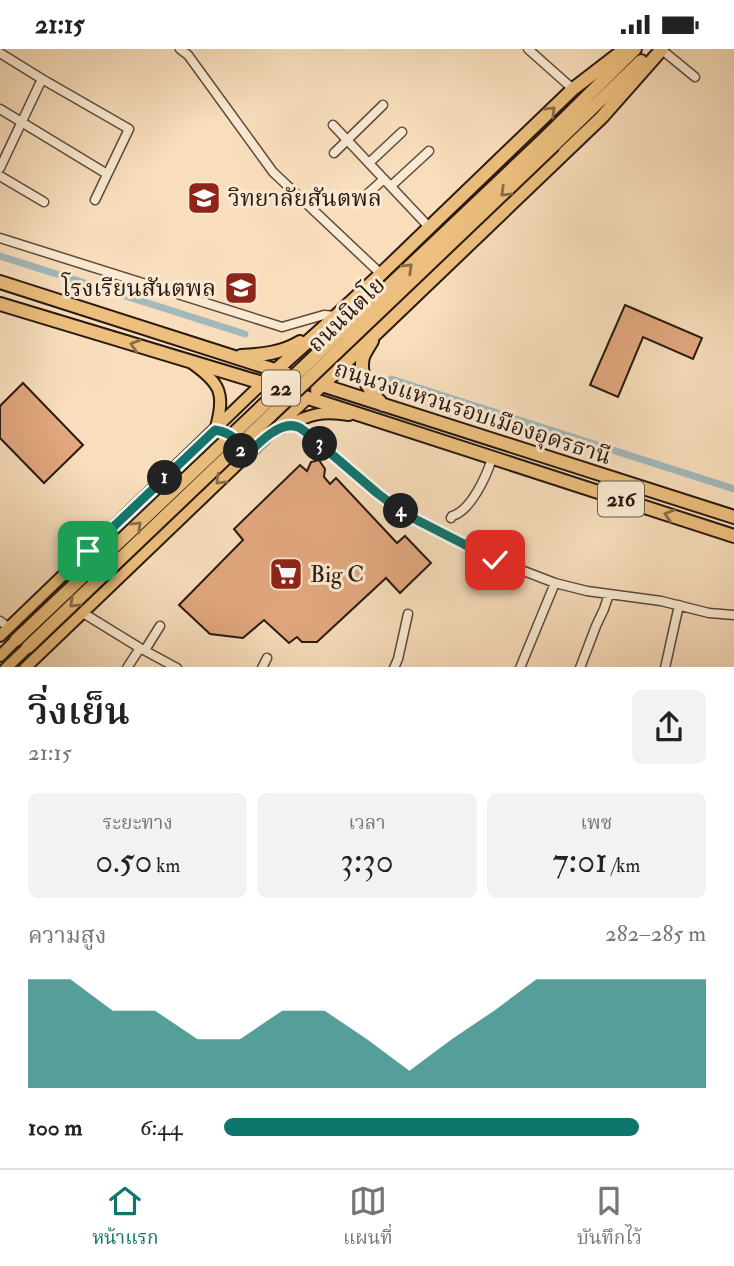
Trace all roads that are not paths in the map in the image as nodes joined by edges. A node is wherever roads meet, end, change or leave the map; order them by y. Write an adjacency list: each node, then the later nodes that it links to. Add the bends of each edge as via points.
1 (180, 49): 31 (street, via 273,172)
2 (528, 49): 10 (street)
3 (625, 49): 10 (highway, ถนนนิตโย / 22)
4 (635, 49): 17 (highway, ถนนนิตโย / 22)
5 (654, 49): 17 (highway, ถนนนิตโย / 22)
6 (662, 49): 8 (street); 36 (highway, ถนนนิตโย / 22, via 601,117)
7 (0, 53): 9 (street)
8 (695, 77)
9 (42, 79): 13 (street); 22 (street, via 129,129)
10 (573, 89): 29 (highway, ถนนนิตโย / 22, one-way to 10)
11 (383, 105): 16 (street)
12 (0, 109): 13 (street)
13 (22, 123): 21 (street); 22 (street)
14 (333, 125): 16 (street)
15 (402, 132): 20 (street)
16 (347, 140): 19 (street); 20 (street)
17 (550, 141): 62 (highway, ถนนนิตโย / 22, bridge)
18 (429, 151): 25 (street)
19 (334, 153)
20 (369, 163): 24 (street)
21 (0, 168)
22 (107, 174): 27 (street)
23 (0, 176): 28 (street)
24 (384, 179): 25 (street); 26 (street)
25 (391, 186): 29 (street)
26 (365, 196)
27 (95, 200)
28 (44, 202)
29 (429, 227): 31 (highway, ถนนนิตโย / 22)
30 (0, 238): 34 (street, via 282,327 324,314)
31 (381, 274): 34 (highway, ถนนนิตโย / 22)
32 (0, 282): 37 (highway, ถนนวงแหวนรอบเมืองอุดรธานี / 216)
33 (0, 304): 38 (highway, ถนนวงแหวนรอบเมืองอุดรธานี / 216, one-way to 33)
34 (336, 316): 35 (highway, ถนนนิตโย / 22); 36 (highway, via 351,340 359,342)
35 (324, 327): 37 (highway, via 293,347); 39 (highway, ถนนนิตโย / 22)
36 (374, 335): 41 (highway, ถนนนิตโย / 22); 43 (highway, via 363,358 363,379)
37 (233, 357): 39 (highway, ถนนวงแหวนรอบเมืองอุดรธานี / 216)
38 (190, 361): 40 (highway, ถนนวงแหวนรอบเมืองอุดรธานี / 216); 46 (main road, via 218,388 221,408)
39 (275, 371): 40 (main road, ถนนนิตโย / 22); 41 (highway, ถนนวงแหวนรอบเมืองอุดรธานี / 216)
40 (262, 383): 42 (highway, ถนนวงแหวนรอบเมืองอุดรธานี / 216); 46 (main road, ถนนนิตโย / 22)
41 (321, 386): 42 (highway, ถนนนิตโย / 22); 43 (highway, ถนนวงแหวนรอบเมืองอุดรธานี / 216)
42 (308, 398): 44 (highway, ถนนวงแหวนรอบเมืองอุดรธานี / 216); 47 (main road, ถนนนิตโย / 22)
43 (383, 405): 50 (highway, ถนนวงแหวนรอบเมืองอุดรธานี / 216)
44 (376, 420): 45 (main road, via 324,413); 48 (highway, ถนนวงแหวนรอบเมืองอุดรธานี / 216)
45 (288, 425): 47 (main road); 53 (street, via 307,433 405,514 495,560)
46 (215, 430): 49 (main road, via 235,439); 59 (main road, ถนนนิตโย / 22)
47 (270, 433): 49 (main road, ถนนนิตโย / 22)
48 (492, 458): 51 (street, via 477,491); 52 (highway, ถนนวงแหวนรอบเมืองอุดรธานี / 216, one-way to 48)
49 (242, 460): 56 (main road, ถนนนิตโย / 22, one-way to 56)
50 (734, 517)
51 (451, 519)
52 (734, 536)
53 (555, 583): 54 (street); 72 (street)
54 (609, 594): 55 (street); 73 (street)
55 (678, 605): 58 (street); 74 (street)
56 (83, 613): 63 (street); 67 (main road, ถนนนิตโย / 22)
57 (408, 614): 71 (street)
58 (734, 615)
59 (4, 624): 61 (main road, ถนนนิตโย / 22)
60 (160, 626): 63 (street)
61 (0, 636)
62 (22, 644): 64 (main road, ถนนนิตโย / 22); 66 (main road, ถนนนิตโย / 22)
63 (142, 649): 68 (street); 69 (street)
64 (0, 656)
65 (267, 658): 70 (street)
66 (6, 667)
67 (25, 667)
68 (127, 667)
69 (177, 667)
70 (262, 667)
71 (394, 667)
72 (520, 667)
73 (580, 667)
74 (665, 667)

